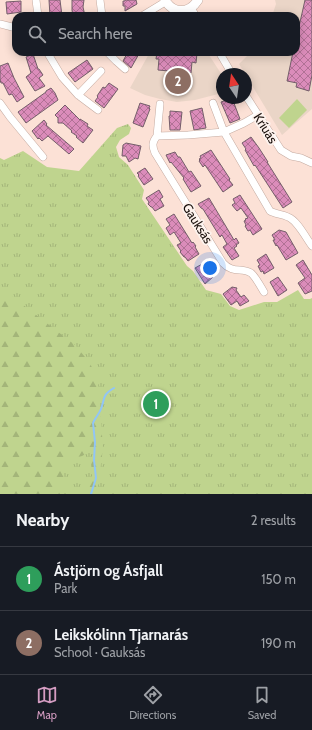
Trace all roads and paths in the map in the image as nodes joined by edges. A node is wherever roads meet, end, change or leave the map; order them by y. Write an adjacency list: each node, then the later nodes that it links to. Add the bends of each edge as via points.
1 (36, 0): 5 (street)
2 (100, 0): 6 (street)
3 (198, 0): 8 (street)
4 (165, 1): 7 (street); 8 (street, via 174,9)
5 (38, 12)
6 (102, 12)
7 (148, 12)
8 (194, 12)
9 (0, 24): 10 (street)
10 (12, 27)
11 (49, 56): 17 (street, via 62,77)
12 (111, 56): 15 (street)
13 (221, 56): 14 (street)
14 (228, 68)
15 (125, 69)
16 (101, 71): 17 (street)
17 (78, 95): 22 (street)
18 (0, 103): 26 (street)
19 (213, 103): 24 (street)
20 (160, 104): 25 (street, Gauksás)
21 (251, 104): 23 (street, Kríuás)
22 (98, 110)
23 (258, 116): 24 (street); 27 (street, Kríuás, via 281,150)
24 (224, 132): 25 (street); 28 (street, via 270,211 294,220)
25 (157, 136): 29 (street, Gauksás, via 152,144 153,149 223,263 231,269 252,274)
26 (43, 157)
27 (312, 163)
28 (312, 246)
29 (264, 292)

